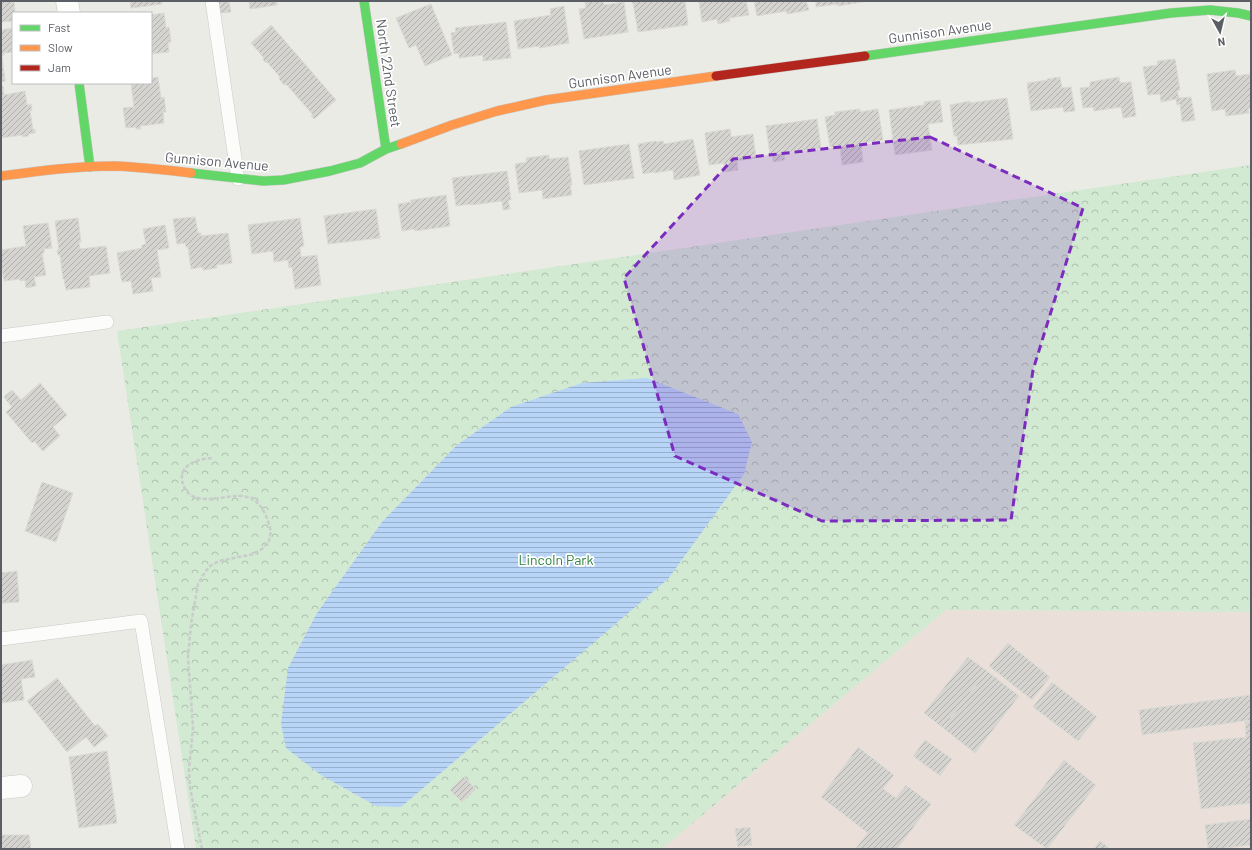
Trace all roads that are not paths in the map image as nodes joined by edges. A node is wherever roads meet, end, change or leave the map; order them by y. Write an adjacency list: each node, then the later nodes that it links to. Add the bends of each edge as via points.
1 (67, 1): 4 (street)
2 (212, 1): 10 (lane)
3 (364, 1): 7 (street, North 22nd Street)
4 (69, 12)
5 (1251, 16): 7 (street, Gunnison Avenue, via 1210,10 1171,13 546,100 497,111)
6 (79, 84): 8 (street)
7 (386, 149): 10 (street, Gunnison Avenue, via 360,163 330,171 283,180)
8 (90, 167): 9 (street, Gunnison Avenue); 10 (street, Gunnison Avenue, via 131,167)
9 (1, 176)
10 (238, 180)
11 (107, 322): 12 (lane)
12 (1, 336)
13 (1, 639): 14 (lane, via 141,621)
14 (178, 849)

